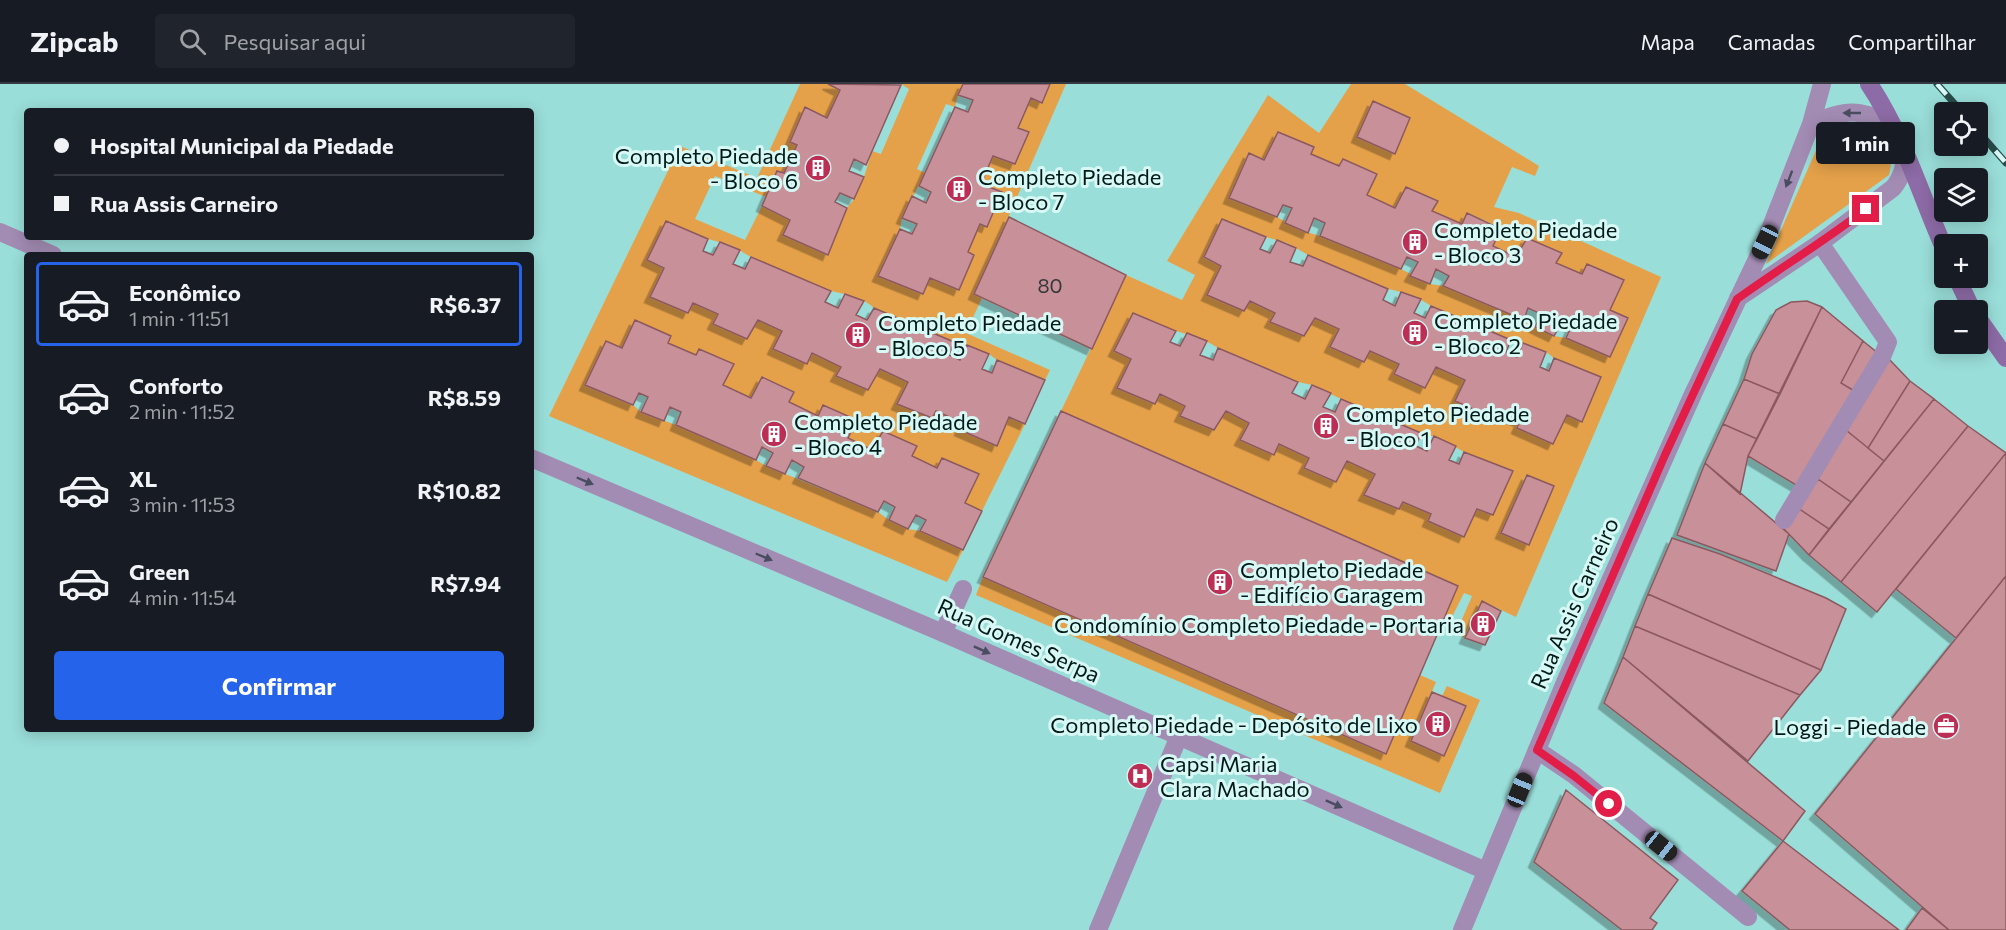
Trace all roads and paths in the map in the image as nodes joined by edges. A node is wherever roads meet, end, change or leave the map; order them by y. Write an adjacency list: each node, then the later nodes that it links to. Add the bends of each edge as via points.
1 (1822, 84): 3 (street, Rua Assis Carneiro)
2 (1869, 84): 4 (main road)
3 (1811, 124): 4 (street, one-way to 3, via 1856,112 1834,114); 10 (street, Rua Assis Carneiro, one-way to 10, via 1765,242)
4 (1892, 125): 5 (main road)
5 (1905, 150): 7 (main road); 8 (street, Rua Assis Carneiro, via 1905,166 1893,188)
6 (0, 232): 9 (street)
7 (1938, 234)
8 (1820, 243): 10 (street, Rua Assis Carneiro); 14 (street, via 1888,342)
9 (46, 252)
10 (1737, 299): 18 (street, Rua Assis Carneiro)
11 (1988, 333): 12 (main road)
12 (2006, 358)
13 (534, 459): 16 (street, Rua Gomes Serpa, one-way to 16)
14 (1784, 520)
15 (963, 589): 16 (street)
16 (943, 633): 17 (street, Rua Gomes Serpa, one-way to 17)
17 (1179, 736): 19 (street, Rua Gomes Serpa, one-way to 19); 21 (street)
18 (1537, 750): 19 (street, Rua Assis Carneiro); 20 (street)
19 (1486, 871): 22 (street, Rua Assis Carneiro)
20 (1748, 917)
21 (1098, 930)
22 (1462, 930)

